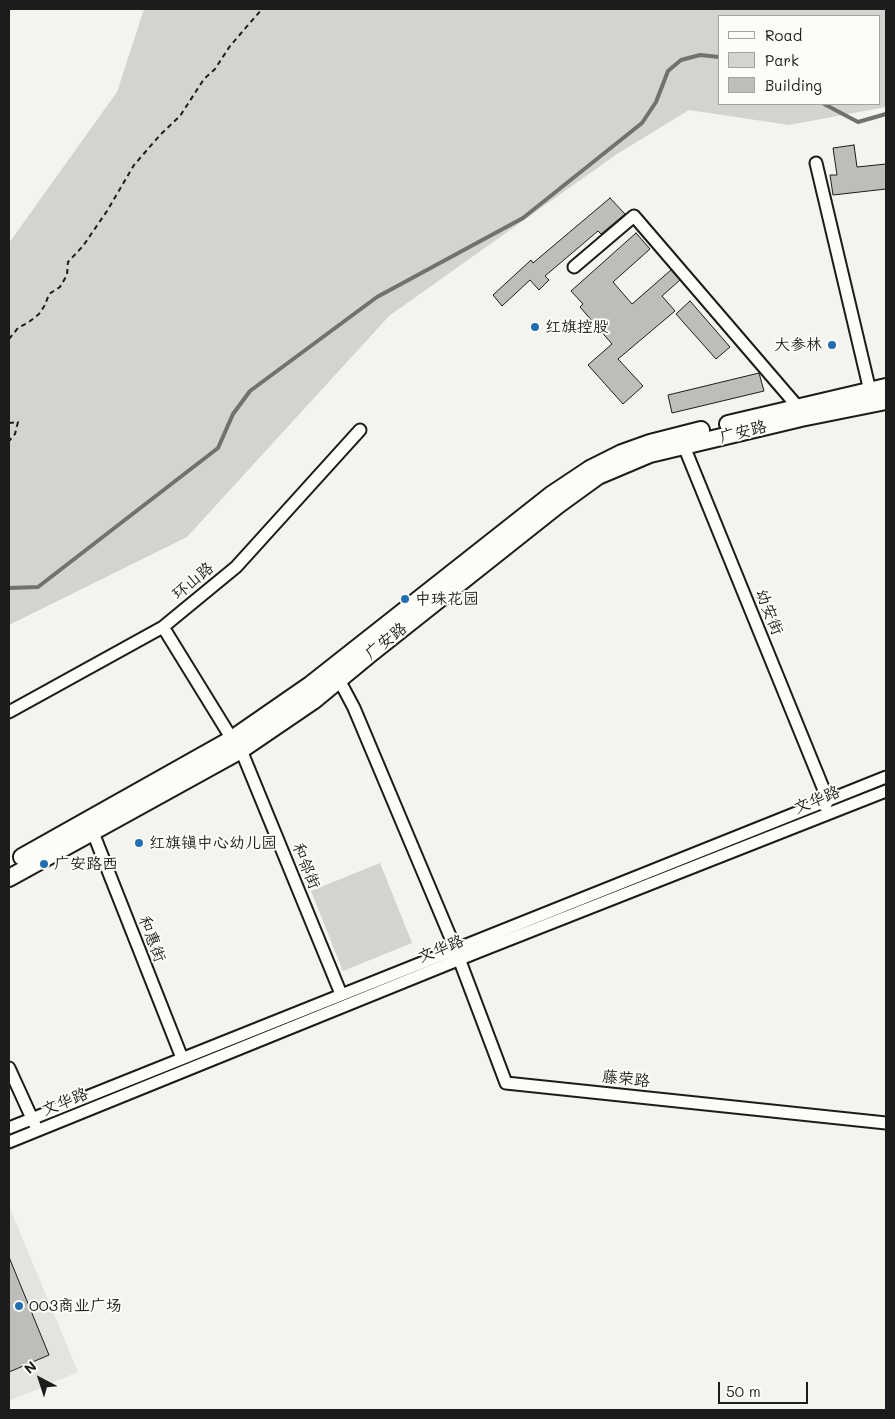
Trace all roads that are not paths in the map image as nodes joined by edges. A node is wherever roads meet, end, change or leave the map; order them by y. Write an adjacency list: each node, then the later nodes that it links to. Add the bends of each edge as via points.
1 (816, 163): 4 (street)
2 (574, 267): 6 (street, via 634,216)
3 (886, 387): 4 (street, 广安路)
4 (870, 391): 6 (street, 广安路)
5 (886, 401): 6 (street, 广安路)
6 (800, 412): 8 (street, 广安路)
7 (360, 430): 9 (street, 环山路, via 236,567)
8 (681, 441): 10 (street, 广安路, via 598,476); 15 (street, 幼安街)
9 (163, 627): 11 (street, 环山路); 12 (street, 和邻街)
10 (336, 673): 12 (street, 广安路, via 313,701); 20 (street, via 354,708)
11 (9, 712)
12 (236, 744): 17 (street, 广安路); 21 (street, 和邻街)
13 (886, 777): 15 (street, 文华路)
14 (886, 790): 16 (street, 文华路)
15 (828, 800): 16 (street); 20 (street, 文华路)
16 (819, 817): 20 (street, 文华路)
17 (90, 826): 18 (street, 广安路); 19 (street, 广安路); 22 (street, 和惠街)
18 (9, 865)
19 (9, 878)
20 (457, 954): 21 (street, 文华路); 25 (street, 藤荣路, via 506,1083); 27 (street, 文华路)
21 (341, 994): 22 (street, 文华路)
22 (182, 1058): 24 (street, 文华路)
23 (9, 1068): 24 (street)
24 (32, 1119): 26 (street, 文华路); 27 (street)
25 (886, 1123)
26 (9, 1128)
27 (37, 1130): 28 (street, 文华路)
28 (9, 1142)

